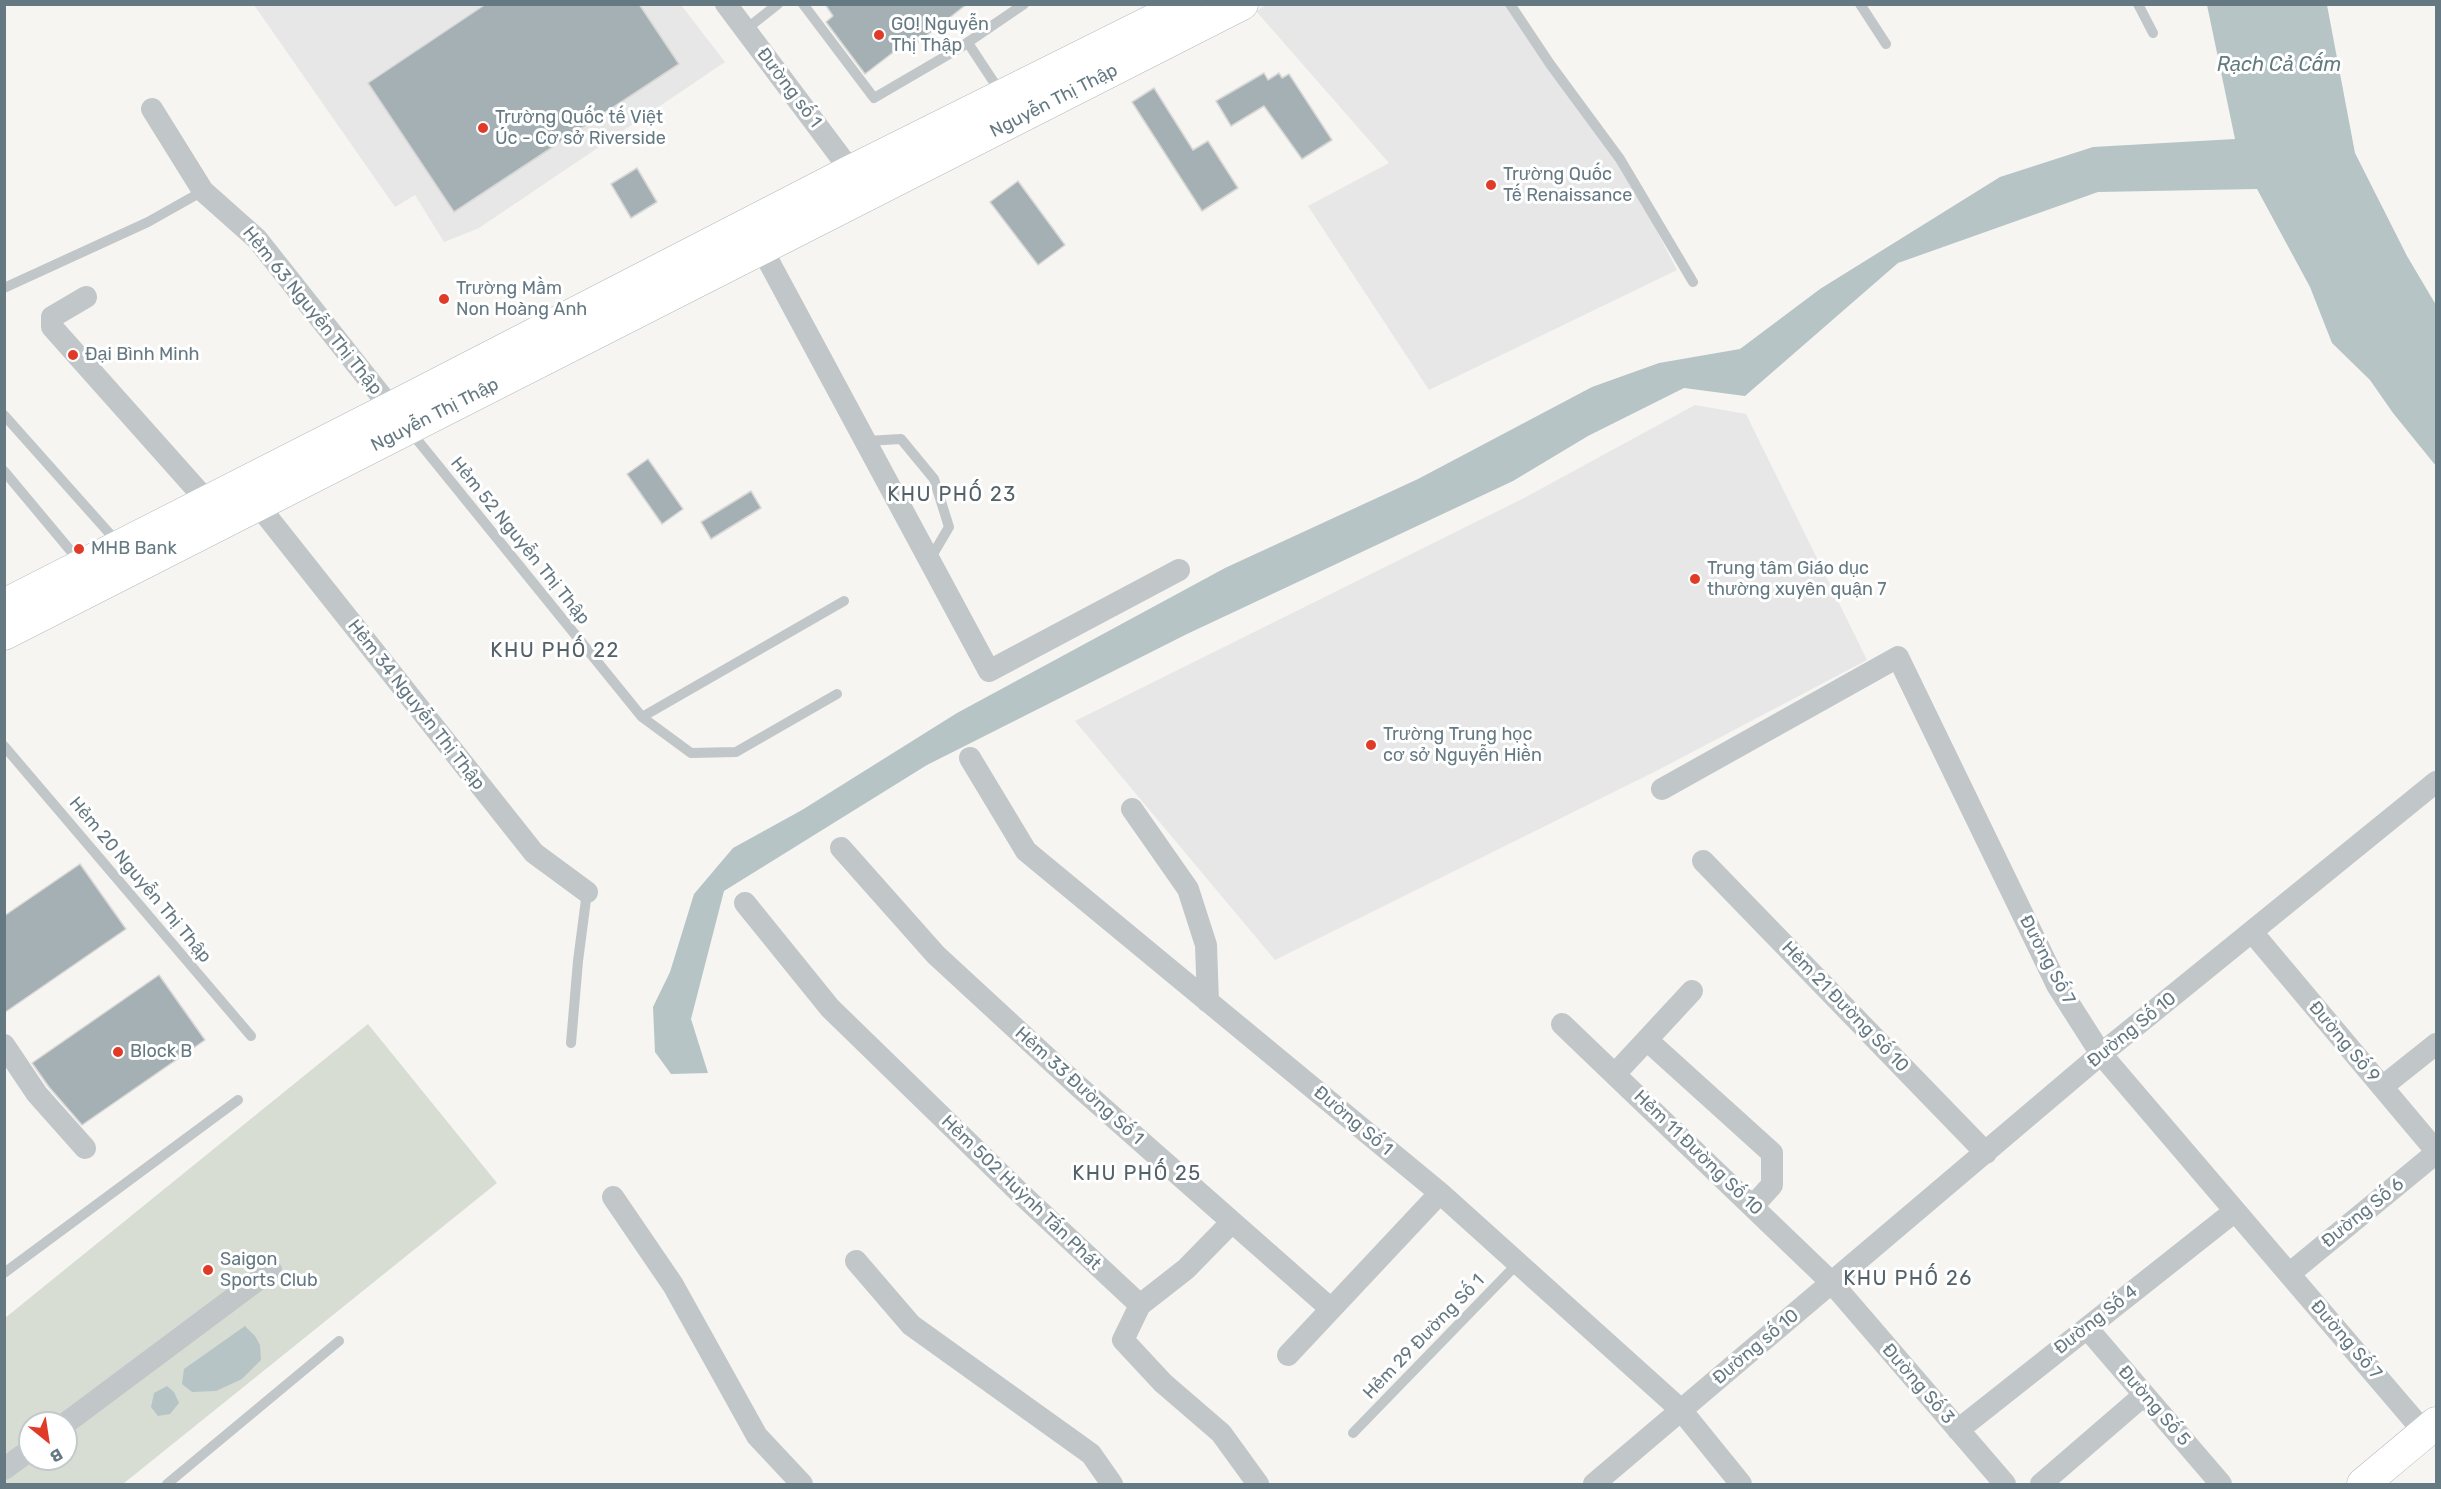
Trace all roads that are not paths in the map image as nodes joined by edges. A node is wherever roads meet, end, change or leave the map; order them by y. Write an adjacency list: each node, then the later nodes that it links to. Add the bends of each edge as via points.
1 (726, 4): 10 (street, Đường số 1)
2 (778, 4): 10 (lane)
3 (802, 4): 12 (lane, via 874,98)
4 (1024, 4): 12 (lane)
5 (1186, 4): 14 (main road, Nguyễn Thị Thập)
6 (1242, 4): 16 (main road, Nguyễn Thị Thập)
7 (1510, 4): 19 (lane, via 1620,159)
8 (1860, 4): 13 (lane)
9 (2138, 4): 11 (lane)
10 (745, 30): 16 (street, Đường số 1)
11 (2153, 33)
12 (968, 43): 14 (lane)
13 (1886, 44)
14 (1003, 96): 16 (main road, Nguyễn Thị Thập)
15 (152, 109): 17 (street, Hẻm 63 Nguyễn Thị Thập)
16 (858, 183): 18 (main road, Nguyễn Thị Thập)
17 (203, 192): 20 (lane); 23 (street, Hẻm 63 Nguyễn Thị Thập, via 257,239)
18 (755, 236): 23 (main road, Nguyễn Thị Thập); 24 (street)
19 (1693, 282)
20 (4, 288)
21 (86, 297): 26 (street, via 52,317 52,327)
22 (4, 415): 28 (lane)
23 (400, 419): 26 (main road, Nguyễn Thị Thập); 27 (main road, Nguyễn Thị Thập); 36 (lane, Hẻm 52 Nguyễn Thị Thập)
24 (864, 441): 29 (street); 29 (lane, via 901,439 934,479 948,527)
25 (4, 471): 30 (lane)
26 (207, 501): 28 (main road, Nguyễn Thị Thập)
27 (258, 505): 34 (main road, Nguyễn Thị Thập); 44 (street, Hẻm 34 Nguyễn Thị Thập, via 534,853)
28 (120, 545): 30 (main road, Nguyễn Thị Thập)
29 (929, 561): 31 (street, via 989,671)
30 (82, 565): 33 (main road, Nguyễn Thị Thập)
31 (1179, 570)
32 (844, 601): 36 (lane)
33 (4, 605)
34 (4, 634)
35 (837, 694): 36 (lane, Hẻm 52 Nguyễn Thị Thập, via 736,752 690,753)
36 (642, 717)
37 (4, 746): 50 (lane, Hẻm 20 Nguyễn Thị Thập)
38 (970, 758): 48 (street, Đường Số 1, via 1026,851)
39 (2436, 782): 46 (street, Đường Số 10)
40 (1662, 789): 55 (street, Đường Số 7, via 1898,657 2057,985)
41 (1132, 809): 48 (street, via 1188,889 1206,945)
42 (841, 848): 66 (street, Hẻm 33 Đường Số 1, via 936,955)
43 (1703, 861): 61 (street, Hẻm 21 Đường Số 10)
44 (587, 892): 52 (lane)
45 (745, 903): 73 (street, Hẻm 502 Huỳnh Tấn Phát, via 830,1008)
46 (2252, 932): 55 (street, Đường Số 10); 57 (street, Đường Số 9)
47 (1692, 991): 51 (street)
48 (1208, 1002): 62 (street, Đường Số 1)
49 (1562, 1024): 56 (street, Hẻm 11 Đường Số 10)
50 (251, 1036)
51 (1647, 1040): 56 (street); 64 (street, via 1772,1153 1772,1185)
52 (571, 1043)
53 (2436, 1044): 57 (street)
54 (6, 1052): 59 (street)
55 (2101, 1054): 61 (street, Đường Số 10); 65 (street, Đường Số 7)
56 (1615, 1074): 64 (street, Hẻm 11 Đường Số 10)
57 (2382, 1087): 60 (street, Đường Số 9)
58 (238, 1100): 70 (lane)
59 (85, 1148)
60 (2436, 1152): 71 (street, Đường Số 6)
61 (1986, 1153): 72 (street, Đường Số 10)
62 (1440, 1193): 68 (street, Đường Số 1); 74 (street)
63 (613, 1197): 87 (street, via 673,1285 757,1436)
64 (1753, 1206): 72 (street, Hẻm 11 Đường Số 10)
65 (2235, 1211): 71 (street, Đường Số 7); 75 (street, Đường Số 4)
66 (1232, 1222): 73 (street, via 1186,1269); 74 (street, Hẻm 33 Đường Số 1)
67 (856, 1261): 88 (street, via 910,1325 1091,1454)
68 (1518, 1263): 79 (street, Đường Số 1); 83 (lane, Hẻm 29 Đường Số 1)
69 (271, 1270): 80 (street)
70 (4, 1273)
71 (2289, 1274): 81 (street, Đường Số 7)
72 (1832, 1283): 79 (street, Đường số 10); 82 (street, Đường Số 3)
73 (1140, 1305): 89 (street, via 1123,1340 1221,1433)
74 (1331, 1309): 77 (street)
75 (2087, 1328): 78 (street, Đường Số 5); 82 (street, Đường Số 4)
76 (339, 1341): 86 (lane)
77 (1288, 1355)
78 (2144, 1395): 93 (street); 94 (street, Đường Số 5)
79 (1681, 1410): 90 (street, Đường số 10); 91 (street, Đường Số 1)
80 (78, 1414)
81 (2431, 1428): 95 (main road)
82 (1958, 1430): 92 (street, Đường Số 3)
83 (1353, 1433)
84 (18, 1459): 85 (street)
85 (4, 1469)
86 (167, 1485)
87 (802, 1485)
88 (1112, 1485)
89 (1258, 1485)
90 (1594, 1485)
91 (1741, 1485)
92 (2005, 1485)
93 (2041, 1485)
94 (2221, 1485)
95 (2363, 1485)

